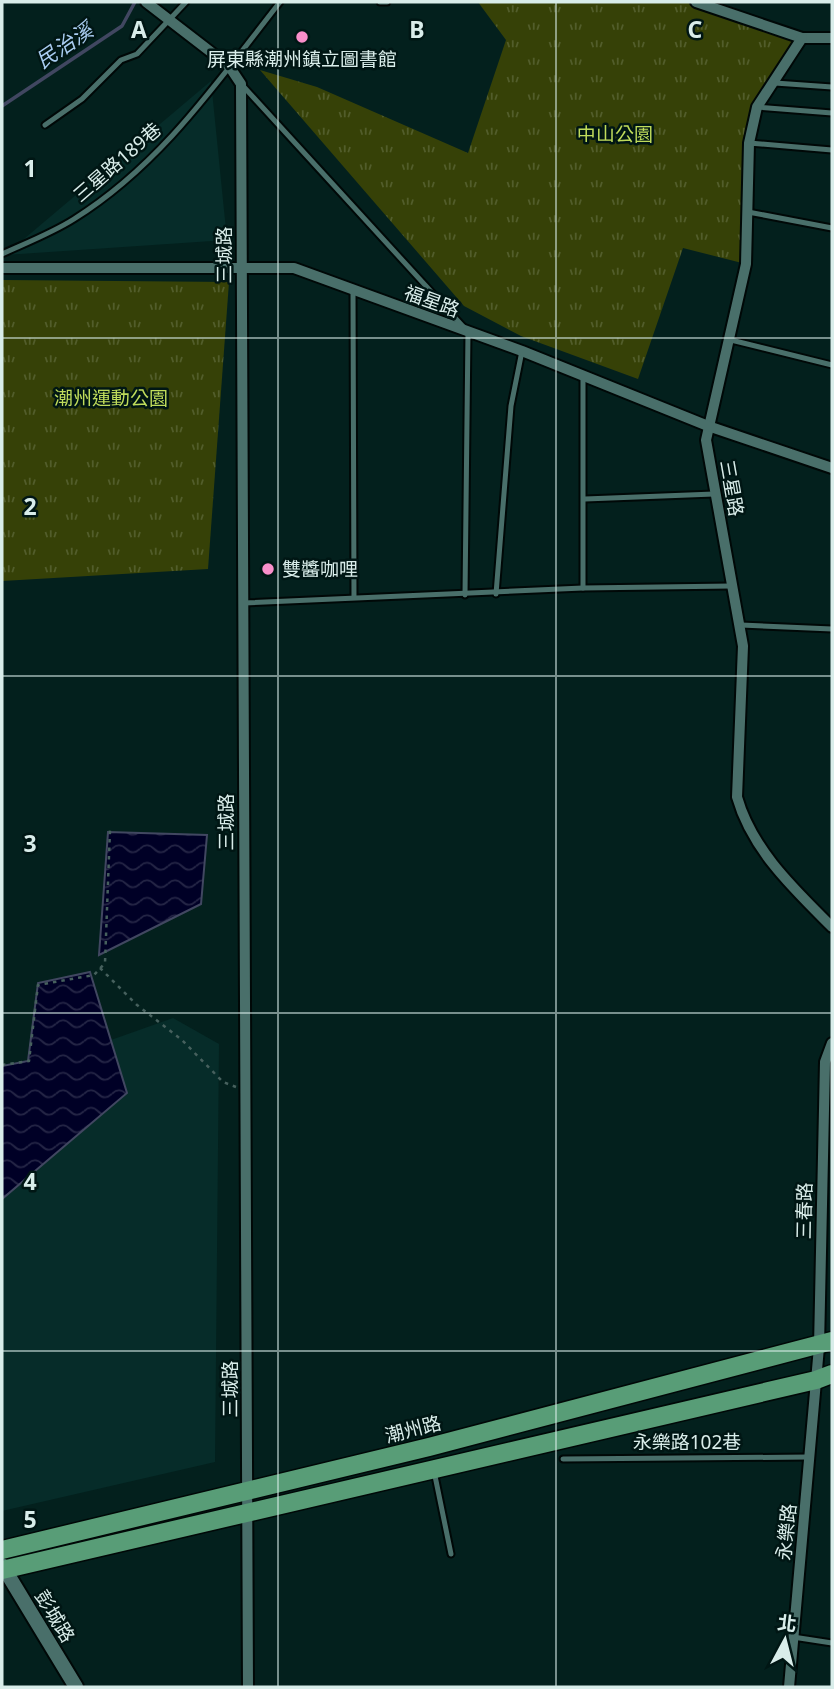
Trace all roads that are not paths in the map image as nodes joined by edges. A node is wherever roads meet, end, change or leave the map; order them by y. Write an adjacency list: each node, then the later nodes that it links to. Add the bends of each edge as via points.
1 (146, 2): 7 (street)
2 (186, 2): 7 (lane)
3 (280, 2): 10 (lane)
4 (380, 2): 5 (lane)
5 (387, 2)
6 (696, 2): 8 (street)
7 (170, 20): 10 (street); 16 (lane, via 137,54 121,60 82,99)
8 (802, 38): 9 (street); 11 (street, 三星路)
9 (832, 38)
10 (229, 65): 12 (street); 21 (lane, 三星路189巷, via 159,151 106,197 74,219)
11 (775, 83): 13 (lane); 14 (street, 三星路)
12 (241, 84): 23 (street, 三城路); 25 (lane)
13 (832, 87)
14 (757, 107): 15 (lane); 17 (street, 三星路)
15 (832, 113)
16 (45, 125)
17 (749, 143): 18 (lane); 19 (street, 三星路)
18 (832, 150)
19 (748, 212): 20 (lane); 26 (street, 三星路, via 746,264)
20 (832, 228)
21 (2, 254)
22 (2, 268): 23 (street, 福星路)
23 (242, 268): 24 (street, 福星路, via 294,268); 39 (street, 三城路)
24 (353, 290): 25 (street, 福星路); 38 (lane)
25 (468, 332): 27 (street, 福星路); 36 (lane)
26 (730, 340): 28 (lane); 30 (street, 三星路)
27 (522, 351): 29 (street, 福星路); 37 (lane, via 510,406)
28 (832, 365)
29 (583, 379): 30 (street, 福星路); 33 (lane)
30 (708, 426): 31 (street, 福星路); 32 (street, 三星路, via 706,440)
31 (832, 468)
32 (716, 494): 33 (lane); 34 (street, 三星路)
33 (584, 499): 35 (lane)
34 (734, 586): 35 (lane); 40 (street, 三星路)
35 (583, 588): 37 (lane)
36 (465, 594): 37 (lane); 38 (lane)
37 (496, 594)
38 (354, 597): 39 (lane)
39 (242, 603): 49 (street, 三城路)
40 (741, 625): 41 (lane); 42 (street, 三星路, via 744,663 737,784 743,818 761,849)
41 (832, 629)
42 (832, 927)
43 (832, 1043): 44 (street, 三春路, via 825,1062)
44 (826, 1344): 45 (street, 三春路); 49 (main road, 潮州路)
45 (824, 1377): 46 (street, 永樂路); 48 (main road)
46 (811, 1457): 47 (lane, 永樂路102巷); 54 (street, 永樂路)
47 (563, 1459)
48 (433, 1468): 50 (main road); 52 (lane)
49 (248, 1490): 50 (street, 三城路); 51 (main road, 潮州路)
50 (248, 1511): 53 (main road); 57 (street, 三城路)
51 (2, 1550)
52 (451, 1554)
53 (3, 1568): 56 (street, 彭城路)
54 (793, 1637): 55 (lane); 58 (street, 永樂路)
55 (832, 1643)
56 (76, 1687)
57 (248, 1687)
58 (789, 1687)

